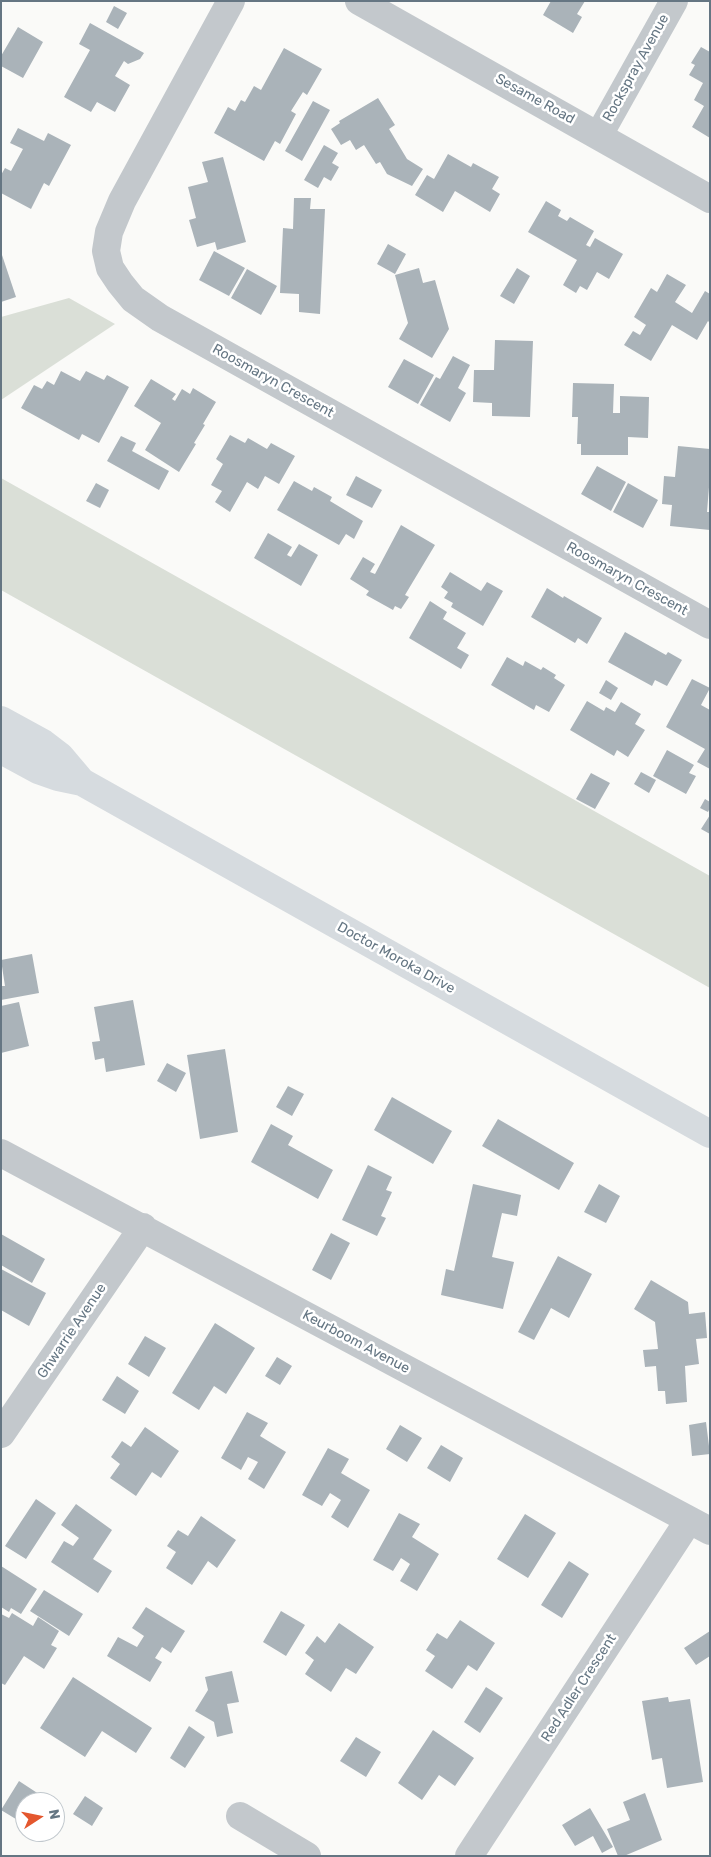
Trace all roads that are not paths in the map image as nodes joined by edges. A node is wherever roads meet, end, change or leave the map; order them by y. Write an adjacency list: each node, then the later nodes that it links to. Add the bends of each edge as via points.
1 (231, 1): 6 (street, Roosmaryn Crescent, via 108,232 106,251 110,268 120,283 133,299 160,318)
2 (359, 1): 4 (street, Sesame Road)
3 (674, 1): 4 (street, Rockspray Avenue)
4 (599, 135): 5 (street, Sesame Road)
5 (710, 199)
6 (710, 625)
7 (1, 720): 9 (main road, Doctor Moroka Drive, via 60,756)
8 (1, 750): 9 (main road, Doctor Moroka Drive, via 38,770)
9 (82, 782): 10 (main road, Doctor Moroka Drive)
10 (710, 1134)
11 (1, 1153): 12 (street, Keurboom Avenue)
12 (143, 1227): 13 (street, Ghwarrie Avenue); 14 (street, Keurboom Avenue)
13 (1, 1434)
14 (699, 1526): 17 (street, Red Adler Crescent)
15 (240, 1816): 16 (street)
16 (308, 1856)
17 (469, 1856)

